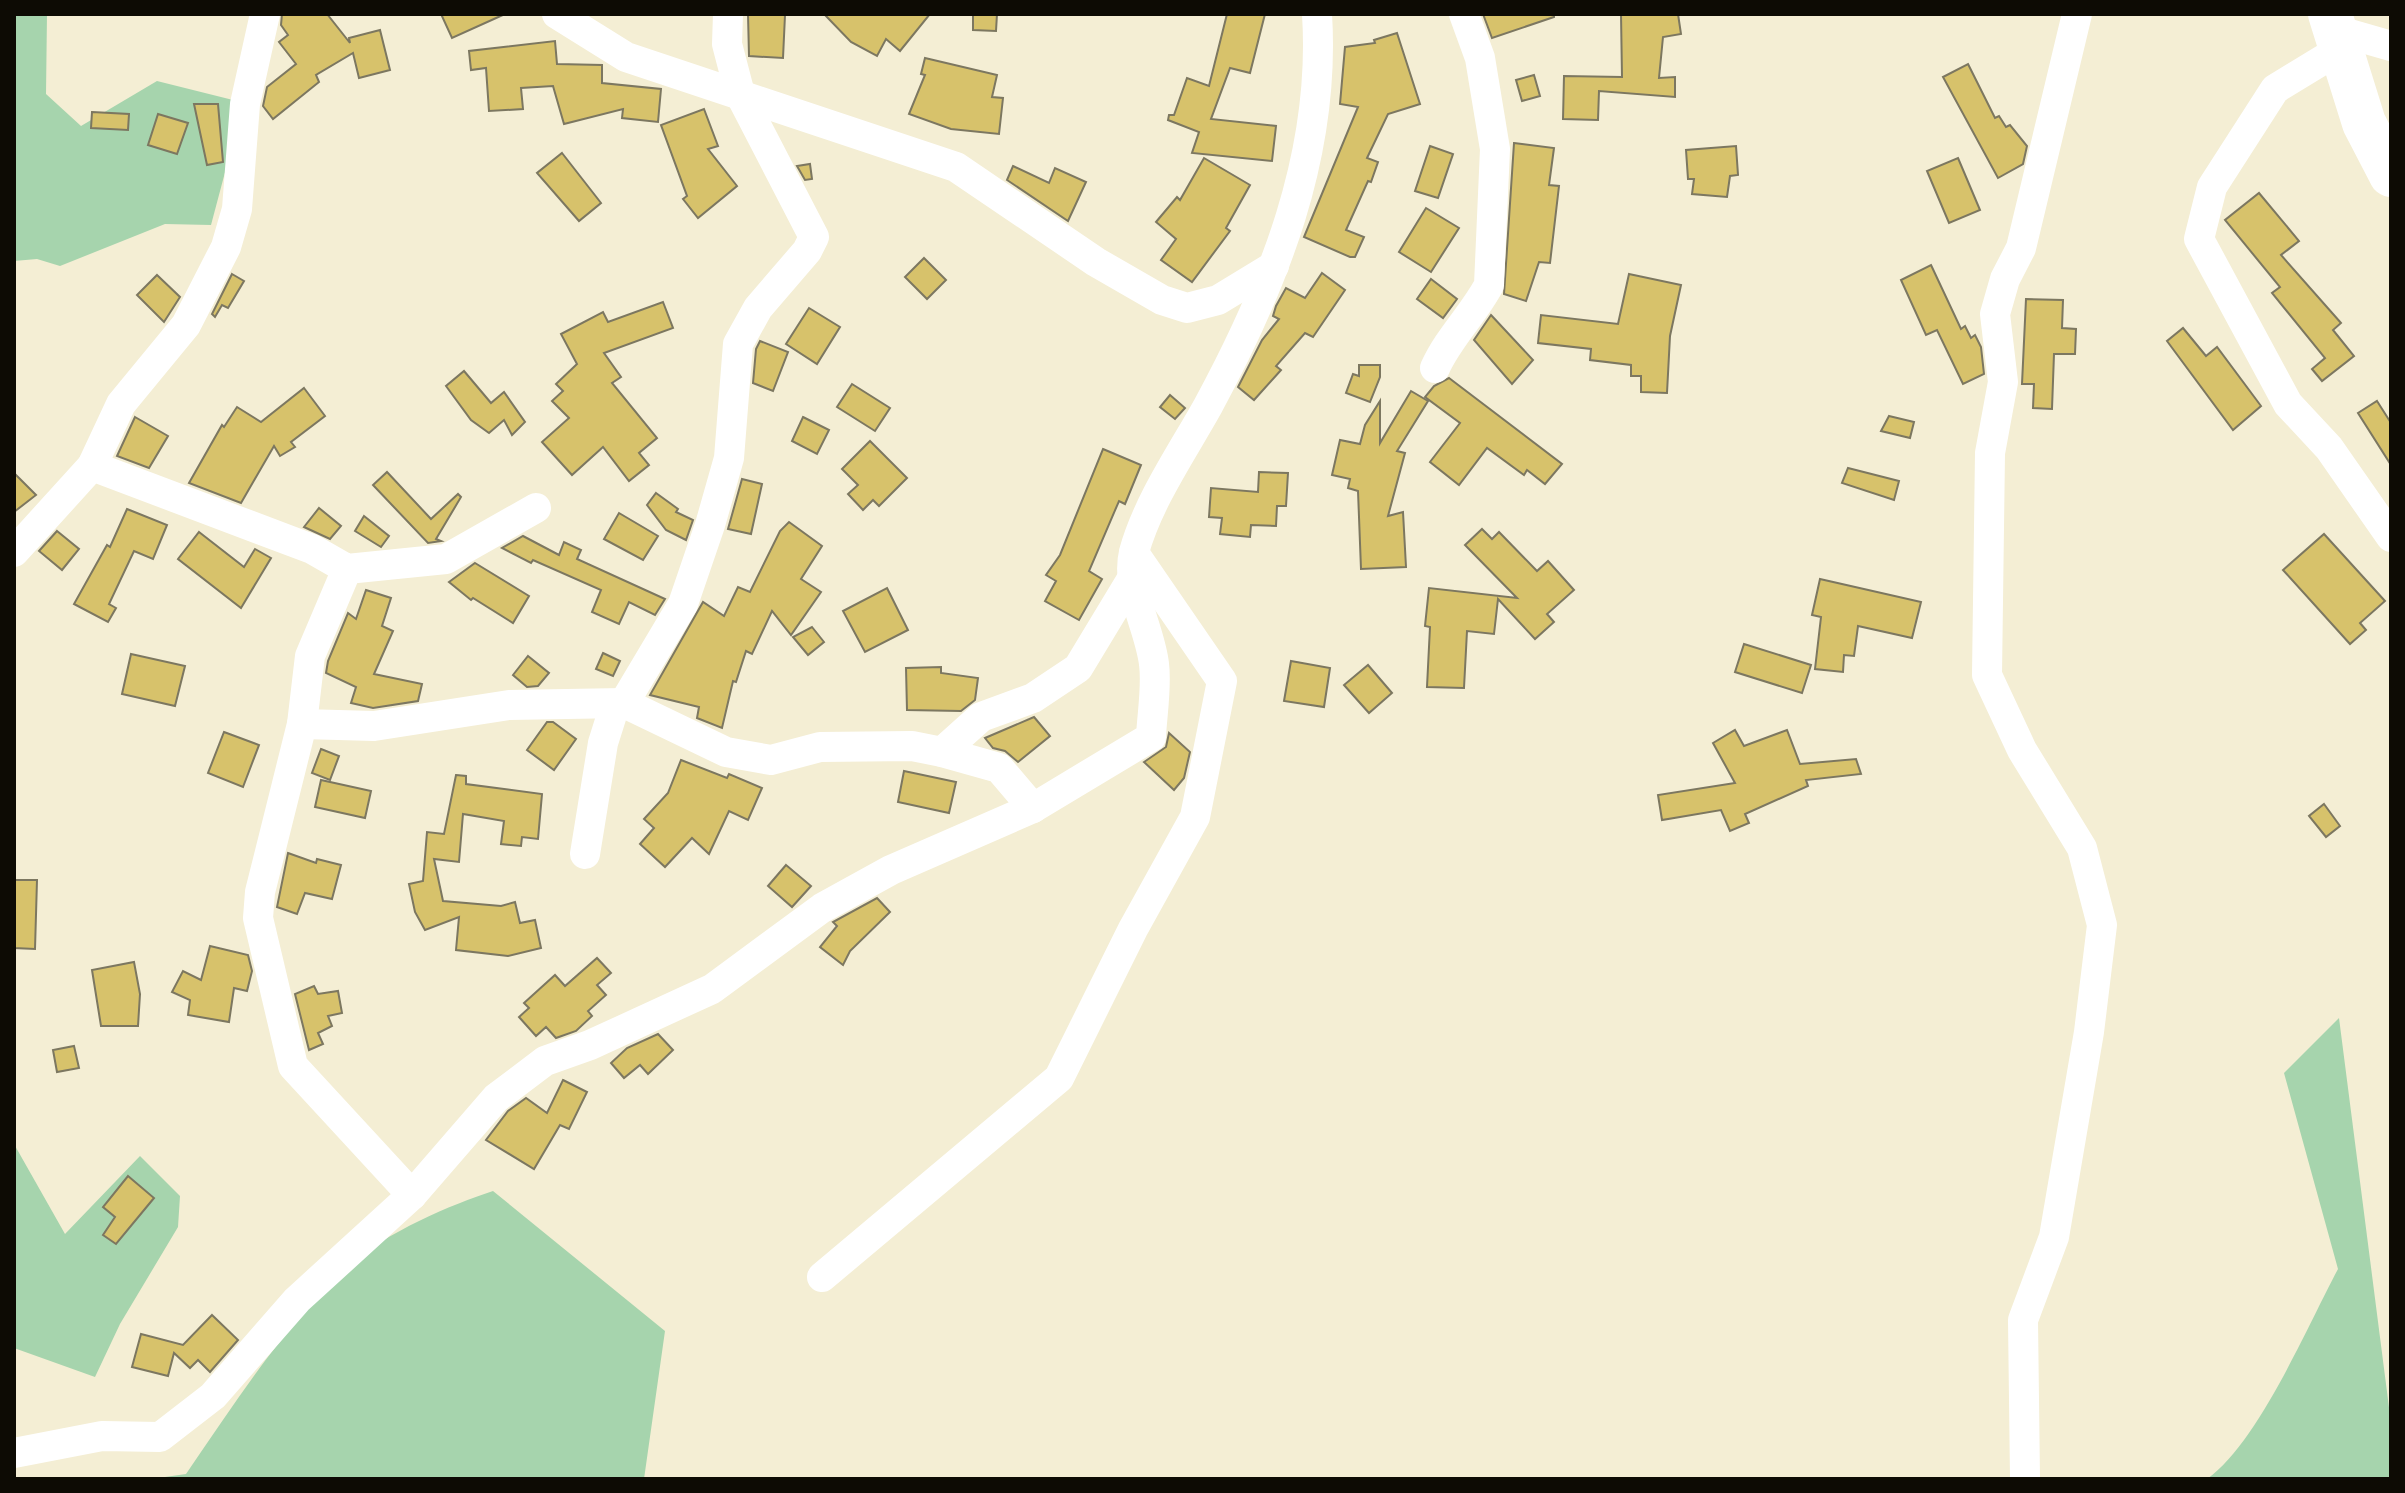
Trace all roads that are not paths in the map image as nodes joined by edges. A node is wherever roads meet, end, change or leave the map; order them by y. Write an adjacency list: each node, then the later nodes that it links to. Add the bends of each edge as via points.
1 (265, 14): 13 (street, via 245,104 237,209 226,247 186,325 121,404)
2 (557, 14): 9 (street, via 626,57)
3 (728, 14): 9 (street, via 727,44)
4 (1464, 14): 12 (street, via 1480,58 1495,149 1489,285 1448,340)
5 (2077, 14): 27 (street, via 2021,248 1995,314 2003,382 1990,453 1987,675 2022,750 2082,848 2102,925 2054,1237 2023,1320)
6 (1315, 18): 11 (street, via 1318,81 1312,128 1300,196)
7 (2330, 27): 8 (street); 10 (highway, via 2364,123); 15 (street, via 2275,89 2212,187 2199,239 2288,404 2329,448)
8 (2391, 46)
9 (740, 94): 11 (street, via 956,167 1162,300 1187,308 1218,300); 19 (street, via 814,237 758,308 738,344 729,458 710,525 683,604)
10 (2391, 175)
11 (1274, 266): 17 (street, via 1220,384 1154,506)
12 (1435, 368)
13 (92, 466): 16 (street); 18 (street, via 312,549)
14 (536, 508): 18 (street, via 446,559)
15 (2391, 537)
16 (14, 552)
17 (1133, 565): 21 (street, via 1078,668 1033,698 981,717); 22 (street, via 1155,665 1151,737); 25 (street, via 1222,681 1195,817 1059,1078)
18 (347, 569): 20 (street, via 310,656)
19 (624, 703): 20 (street, via 509,705 374,726); 21 (street, via 726,752 771,760 820,747 912,746); 23 (street, via 615,705 603,743)
20 (302, 724): 24 (street, via 258,918 281,1028 293,1066)
21 (942, 752): 22 (street, via 999,768)
22 (1033, 808): 24 (street, via 891,870 822,908 712,989 545,1061 496,1098)
23 (585, 854)
24 (412, 1195): 26 (street, via 297,1300 213,1396 160,1437 102,1436)
25 (822, 1277)
26 (14, 1453)
27 (2025, 1479)

